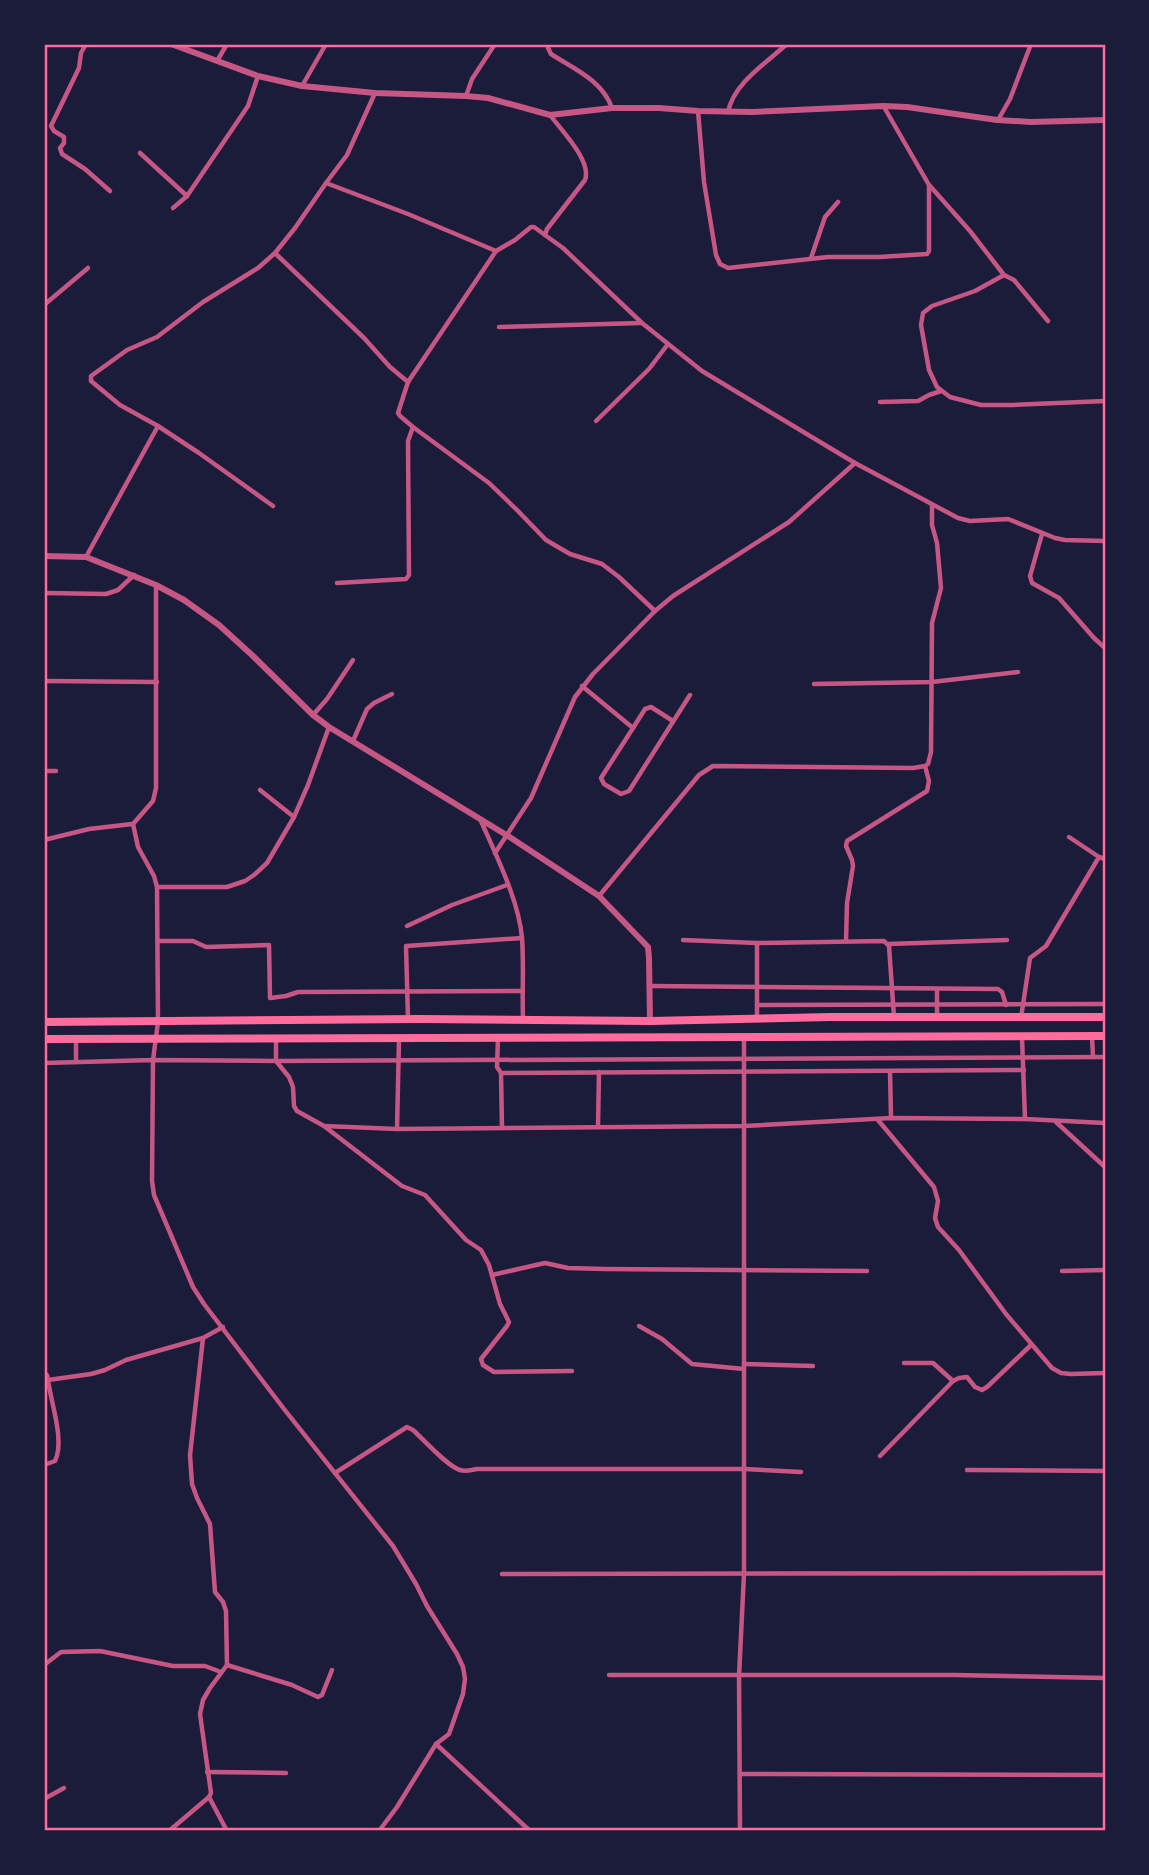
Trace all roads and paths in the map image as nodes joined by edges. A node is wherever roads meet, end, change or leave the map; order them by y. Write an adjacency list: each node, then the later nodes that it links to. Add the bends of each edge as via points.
1 (86, 44): 24 (street, via 51,126 64,137 62,154)
2 (171, 44): 9 (street)
3 (227, 44): 9 (street)
4 (326, 44): 11 (street)
5 (495, 44): 13 (street)
6 (549, 44): 15 (street, via 551,54 587,76 605,93)
7 (787, 44): 17 (street, via 741,85)
8 (1031, 44): 19 (street)
9 (217, 61): 10 (street)
10 (258, 76): 11 (street); 25 (street, via 248,106)
11 (302, 86): 12 (street)
12 (375, 93): 13 (street); 22 (street, via 347,155)
13 (466, 96): 18 (street)
14 (883, 106): 17 (street); 19 (street); 23 (street)
15 (612, 108): 16 (street); 18 (street)
16 (698, 111): 17 (street); 31 (street, via 704,182 720,264 728,268)
17 (728, 112)
18 (550, 115): 28 (street, via 577,151 587,175)
19 (997, 120): 20 (street)
20 (1105, 120)
21 (140, 153): 25 (street)
22 (326, 183): 29 (street); 30 (street)
23 (929, 185): 31 (street, via 927,254); 33 (street)
24 (110, 191)
25 (187, 196): 27 (street)
26 (838, 202): 31 (street, via 825,217)
27 (173, 208)
28 (545, 234): 29 (street, via 531,227); 36 (street)
29 (496, 251): 39 (street)
30 (275, 253): 39 (street); 44 (street, via 157,337 127,350 91,376 91,381 120,405)
31 (811, 258)
32 (88, 268): 34 (street)
33 (1004, 275): 35 (street, via 1014,280); 40 (street, via 923,313 929,370)
34 (44, 305)
35 (1048, 321)
36 (642, 323): 37 (street); 38 (street)
37 (499, 327)
38 (668, 344): 43 (street); 46 (street, via 702,371)
39 (408, 382): 45 (street, via 398,413)
40 (941, 391): 41 (street, via 981,405); 42 (street, via 918,401)
41 (1105, 401)
42 (880, 402)
43 (596, 421)
44 (158, 426): 48 (street); 52 (street)
45 (413, 426): 54 (street, via 408,441 409,575 406,579); 57 (street, via 489,483 546,540 602,564)
46 (855, 463): 47 (street); 57 (street, via 789,522)
47 (932, 505): 49 (street, via 970,521 1009,519); 63 (street, via 941,588 932,623)
48 (273, 506)
49 (1042, 534): 50 (street); 58 (street, via 1032,583 1059,598)
50 (1105, 541)
51 (44, 556): 52 (street)
52 (86, 557): 53 (street)
53 (134, 575): 55 (street); 56 (street, via 106,594)
54 (337, 583)
55 (156, 585): 62 (street); 68 (street, via 219,625)
56 (44, 593)
57 (655, 611): 65 (street)
58 (1105, 648)
59 (353, 660): 68 (street)
60 (1018, 672): 63 (street)
61 (44, 681): 62 (street)
62 (157, 682): 79 (street, via 156,788 153,801)
63 (932, 682): 64 (street); 73 (street, via 931,752)
64 (814, 684)
65 (582, 686): 71 (street); 80 (street, via 531,798)
66 (392, 694): 72 (street, via 367,709)
67 (690, 695): 69 (street)
68 (313, 715): 70 (street)
69 (674, 721): 71 (street, via 651,707); 71 (street, via 629,790 621,794 601,778)
70 (329, 727): 72 (street); 77 (street)
71 (633, 728)
72 (353, 741): 78 (street)
73 (925, 766): 88 (street, via 713,766 699,775); 94 (street, via 927,791 847,841 853,866)
74 (44, 771): 75 (street)
75 (56, 771)
76 (260, 790): 77 (street)
77 (293, 817): 87 (street, via 267,863 244,881 227,887)
78 (480, 819): 80 (street); 83 (street)
79 (132, 824): 82 (street); 87 (street)
80 (508, 836): 83 (street); 88 (street)
81 (1069, 837): 84 (street)
82 (44, 841)
83 (495, 853): 86 (street)
84 (1098, 857): 85 (street); 108 (street, via 1046,946 1030,958)
85 (1105, 859)
86 (507, 885): 89 (street); 90 (street)
87 (157, 887): 93 (street)
88 (599, 896): 97 (street, via 648,947)
89 (407, 926)
90 (522, 938): 100 (street); 102 (street, via 406,946)
91 (683, 940): 95 (street)
92 (1007, 940): 96 (street)
93 (158, 942): 102 (street, via 193,941 206,947 269,945 270,998 298,992); 117 (street)
94 (846, 942): 95 (street); 96 (street)
95 (757, 943): 98 (street)
96 (888, 944): 101 (street)
97 (649, 986): 98 (street); 116 (street)
98 (757, 988): 101 (street); 104 (street)
99 (937, 989): 101 (street); 106 (street); 107 (street, via 999,989)
100 (522, 990): 102 (street); 115 (street)
101 (892, 990): 105 (street)
102 (407, 991): 114 (street)
103 (1105, 1004): 108 (street)
104 (757, 1005): 105 (street); 113 (street)
105 (893, 1005): 106 (street); 109 (street)
106 (937, 1005): 107 (street); 110 (street)
107 (1006, 1005): 108 (street)
108 (1023, 1005): 112 (street)
109 (894, 1017): 110 (main road); 113 (main road)
110 (937, 1017): 112 (main road)
111 (1105, 1017): 112 (main road)
112 (1021, 1018)
113 (757, 1019): 116 (main road)
114 (408, 1020): 115 (main road); 117 (main road)
115 (523, 1020): 116 (main road)
116 (650, 1021)
117 (158, 1022): 118 (main road); 128 (street)
118 (44, 1023)
119 (1022, 1036): 120 (main road); 123 (main road); 131 (street)
120 (1092, 1036): 121 (main road); 129 (street)
121 (1105, 1036)
122 (498, 1037): 123 (main road); 125 (main road); 135 (street)
123 (744, 1037): 132 (street)
124 (276, 1038): 125 (main road); 128 (main road); 136 (street)
125 (400, 1038): 134 (street)
126 (44, 1039): 127 (main road)
127 (76, 1039): 128 (main road); 137 (street)
128 (155, 1039): 133 (street)
129 (1093, 1057): 130 (street); 131 (street)
130 (1105, 1057)
131 (1023, 1058): 132 (street); 139 (street)
132 (744, 1059): 135 (street); 142 (street)
133 (153, 1060): 136 (street); 137 (street); 161 (street, via 155,1195 193,1287)
134 (399, 1060): 135 (street); 136 (street); 153 (street)
135 (498, 1060): 143 (street)
136 (276, 1061): 149 (street, via 289,1077 297,1111)
137 (76, 1062): 138 (street)
138 (44, 1063)
139 (1024, 1070): 140 (street); 145 (street)
140 (890, 1071): 142 (street); 144 (street)
141 (598, 1072): 142 (street); 143 (street); 152 (street)
142 (744, 1072): 150 (street)
143 (502, 1073): 151 (street)
144 (891, 1118): 145 (street); 146 (street)
145 (1025, 1119): 147 (street)
146 (878, 1120): 150 (street); 163 (street, via 934,1187 939,1227)
147 (1056, 1121): 148 (street); 154 (street)
148 (1105, 1123)
149 (324, 1126): 153 (street); 159 (street, via 402,1186 425,1195 481,1250)
150 (744, 1126): 152 (street); 155 (street)
151 (502, 1128): 152 (street); 153 (street)
152 (598, 1128)
153 (397, 1129)
154 (1105, 1167)
155 (744, 1270): 157 (street); 159 (street, via 568,1268 545,1263); 166 (street)
156 (1105, 1270): 158 (street)
157 (867, 1271)
158 (1062, 1271)
159 (492, 1275): 167 (street, via 509,1322 481,1359 484,1365 494,1372)
160 (639, 1326): 166 (street, via 692,1364)
161 (223, 1327): 162 (street); 178 (street)
162 (203, 1338): 170 (street, via 91,1374); 183 (street, via 190,1468 210,1524 215,1592 226,1611)
163 (1031, 1345): 169 (street, via 1061,1373); 171 (street, via 982,1390 967,1377)
164 (904, 1363): 171 (street, via 933,1363)
165 (813, 1366): 166 (street)
166 (744, 1367): 174 (street)
167 (572, 1371)
168 (44, 1373): 170 (street)
169 (1105, 1373)
170 (48, 1380): 173 (street, via 58,1442 55,1461)
171 (953, 1381): 172 (street)
172 (880, 1456)
173 (44, 1465)
174 (744, 1469): 177 (street); 178 (street, via 467,1471 451,1466 407,1427); 181 (street)
175 (967, 1470): 176 (street)
176 (1105, 1471)
177 (801, 1472)
178 (335, 1473): 189 (street, via 400,1557 463,1667 458,1712 449,1734)
179 (1105, 1573): 181 (street)
180 (502, 1574): 181 (street)
181 (744, 1574): 187 (street)
182 (44, 1665): 185 (street, via 61,1652 100,1651)
183 (227, 1665): 184 (street, via 318,1697); 185 (street)
184 (332, 1670)
185 (221, 1672): 190 (street, via 203,1700 200,1714)
186 (610, 1675): 187 (street)
187 (739, 1676): 188 (street); 192 (street)
188 (1105, 1678)
189 (436, 1744): 199 (street); 200 (street)
190 (207, 1772): 191 (street); 195 (street)
191 (286, 1773)
192 (740, 1774): 193 (street); 201 (street)
193 (1105, 1776)
194 (64, 1788): 196 (street)
195 (209, 1797): 197 (street); 198 (street)
196 (44, 1799)
197 (169, 1831)
198 (227, 1831)
199 (379, 1831)
200 (530, 1831)
201 (740, 1831)

